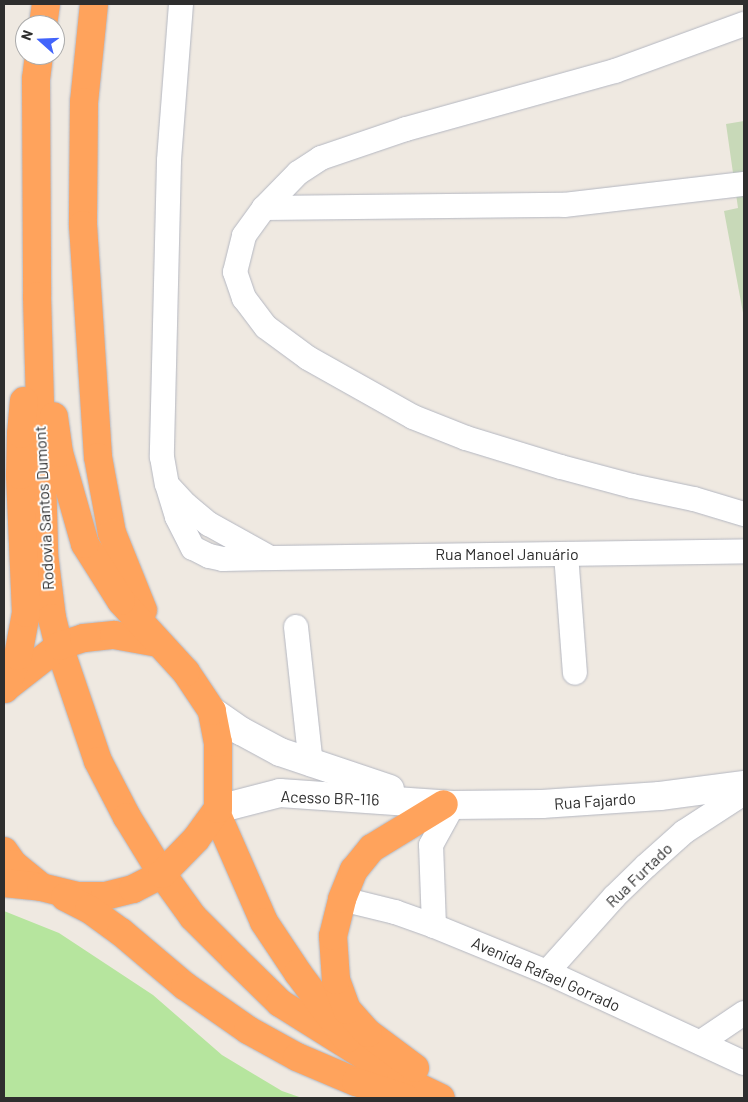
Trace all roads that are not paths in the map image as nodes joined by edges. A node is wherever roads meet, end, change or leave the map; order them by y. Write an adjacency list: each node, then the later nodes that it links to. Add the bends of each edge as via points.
1 (94, 4): 17 (highway, via 84,102 83,226 98,457 112,533)
2 (181, 4): 9 (street, via 169,161 162,457)
3 (744, 24): 6 (street, via 616,71 406,129 321,158 298,173)
4 (38, 65): 7 (highway, Rodovia Santos Dumont)
5 (744, 184): 6 (street, via 564,205)
6 (264, 208): 10 (street, via 244,236 235,272 244,298 266,327 308,358 413,417 466,438 561,467)
7 (37, 296): 8 (highway, via 21,434); 17 (highway, via 59,453 86,544 121,601); 18 (highway, Rodovia Santos Dumont, via 44,554)
8 (12, 481): 20 (highway, via 26,613 18,656)
9 (167, 484): 11 (street, Rua Manoel Januário); 12 (street, via 177,517)
10 (744, 514)
11 (209, 524): 12 (street, via 194,538); 15 (street, Rua Manoel Januário)
12 (193, 548): 15 (street, Rua Manoel Januário, via 223,559)
13 (744, 551): 14 (street, Rua Manoel Januário)
14 (566, 554): 15 (street, Rua Manoel Januário); 19 (street)
15 (270, 558)
16 (296, 627): 22 (street)
17 (158, 644): 18 (highway, via 114,635 84,638); 21 (highway, via 186,672)
18 (59, 646): 20 (highway); 28 (highway, Rodovia Santos Dumont, via 98,761)
19 (575, 673)
20 (4, 690)
21 (212, 711): 22 (street, via 240,731); 26 (highway, via 218,743)
22 (311, 764): 25 (street)
23 (744, 785): 25 (street, Rua Fajardo, via 660,796 542,804)
24 (744, 794): 33 (street, Rua Furtado, via 684,832 614,897)
25 (448, 804): 26 (street, Acesso BR-116, via 280,794); 31 (highway, via 372,848 354,870); 32 (street, via 431,845)
26 (217, 811): 28 (highway, via 196,839); 36 (highway, via 264,922)
27 (4, 851): 30 (highway, via 13,864)
28 (162, 874): 30 (highway, via 133,889 105,896 77,896); 36 (highway, Rodovia Santos Dumont, via 193,917 280,1003)
29 (4, 883): 30 (highway)
30 (47, 889): 38 (highway, via 105,920 186,986 248,1030 297,1057)
31 (342, 899): 32 (street, Avenida Rafael Gorrado); 40 (highway, via 333,936 336,980 347,1010 368,1033)
32 (434, 926): 33 (street, Avenida Rafael Gorrado)
33 (547, 972): 35 (street, Avenida Rafael Gorrado)
34 (744, 1013): 35 (street)
35 (700, 1042): 37 (street, Avenida Rafael Gorrado)
36 (357, 1052): 39 (highway, Rodovia Santos Dumont, via 401,1079)
37 (744, 1063)
38 (405, 1098)
39 (441, 1098)
40 (457, 1098)

